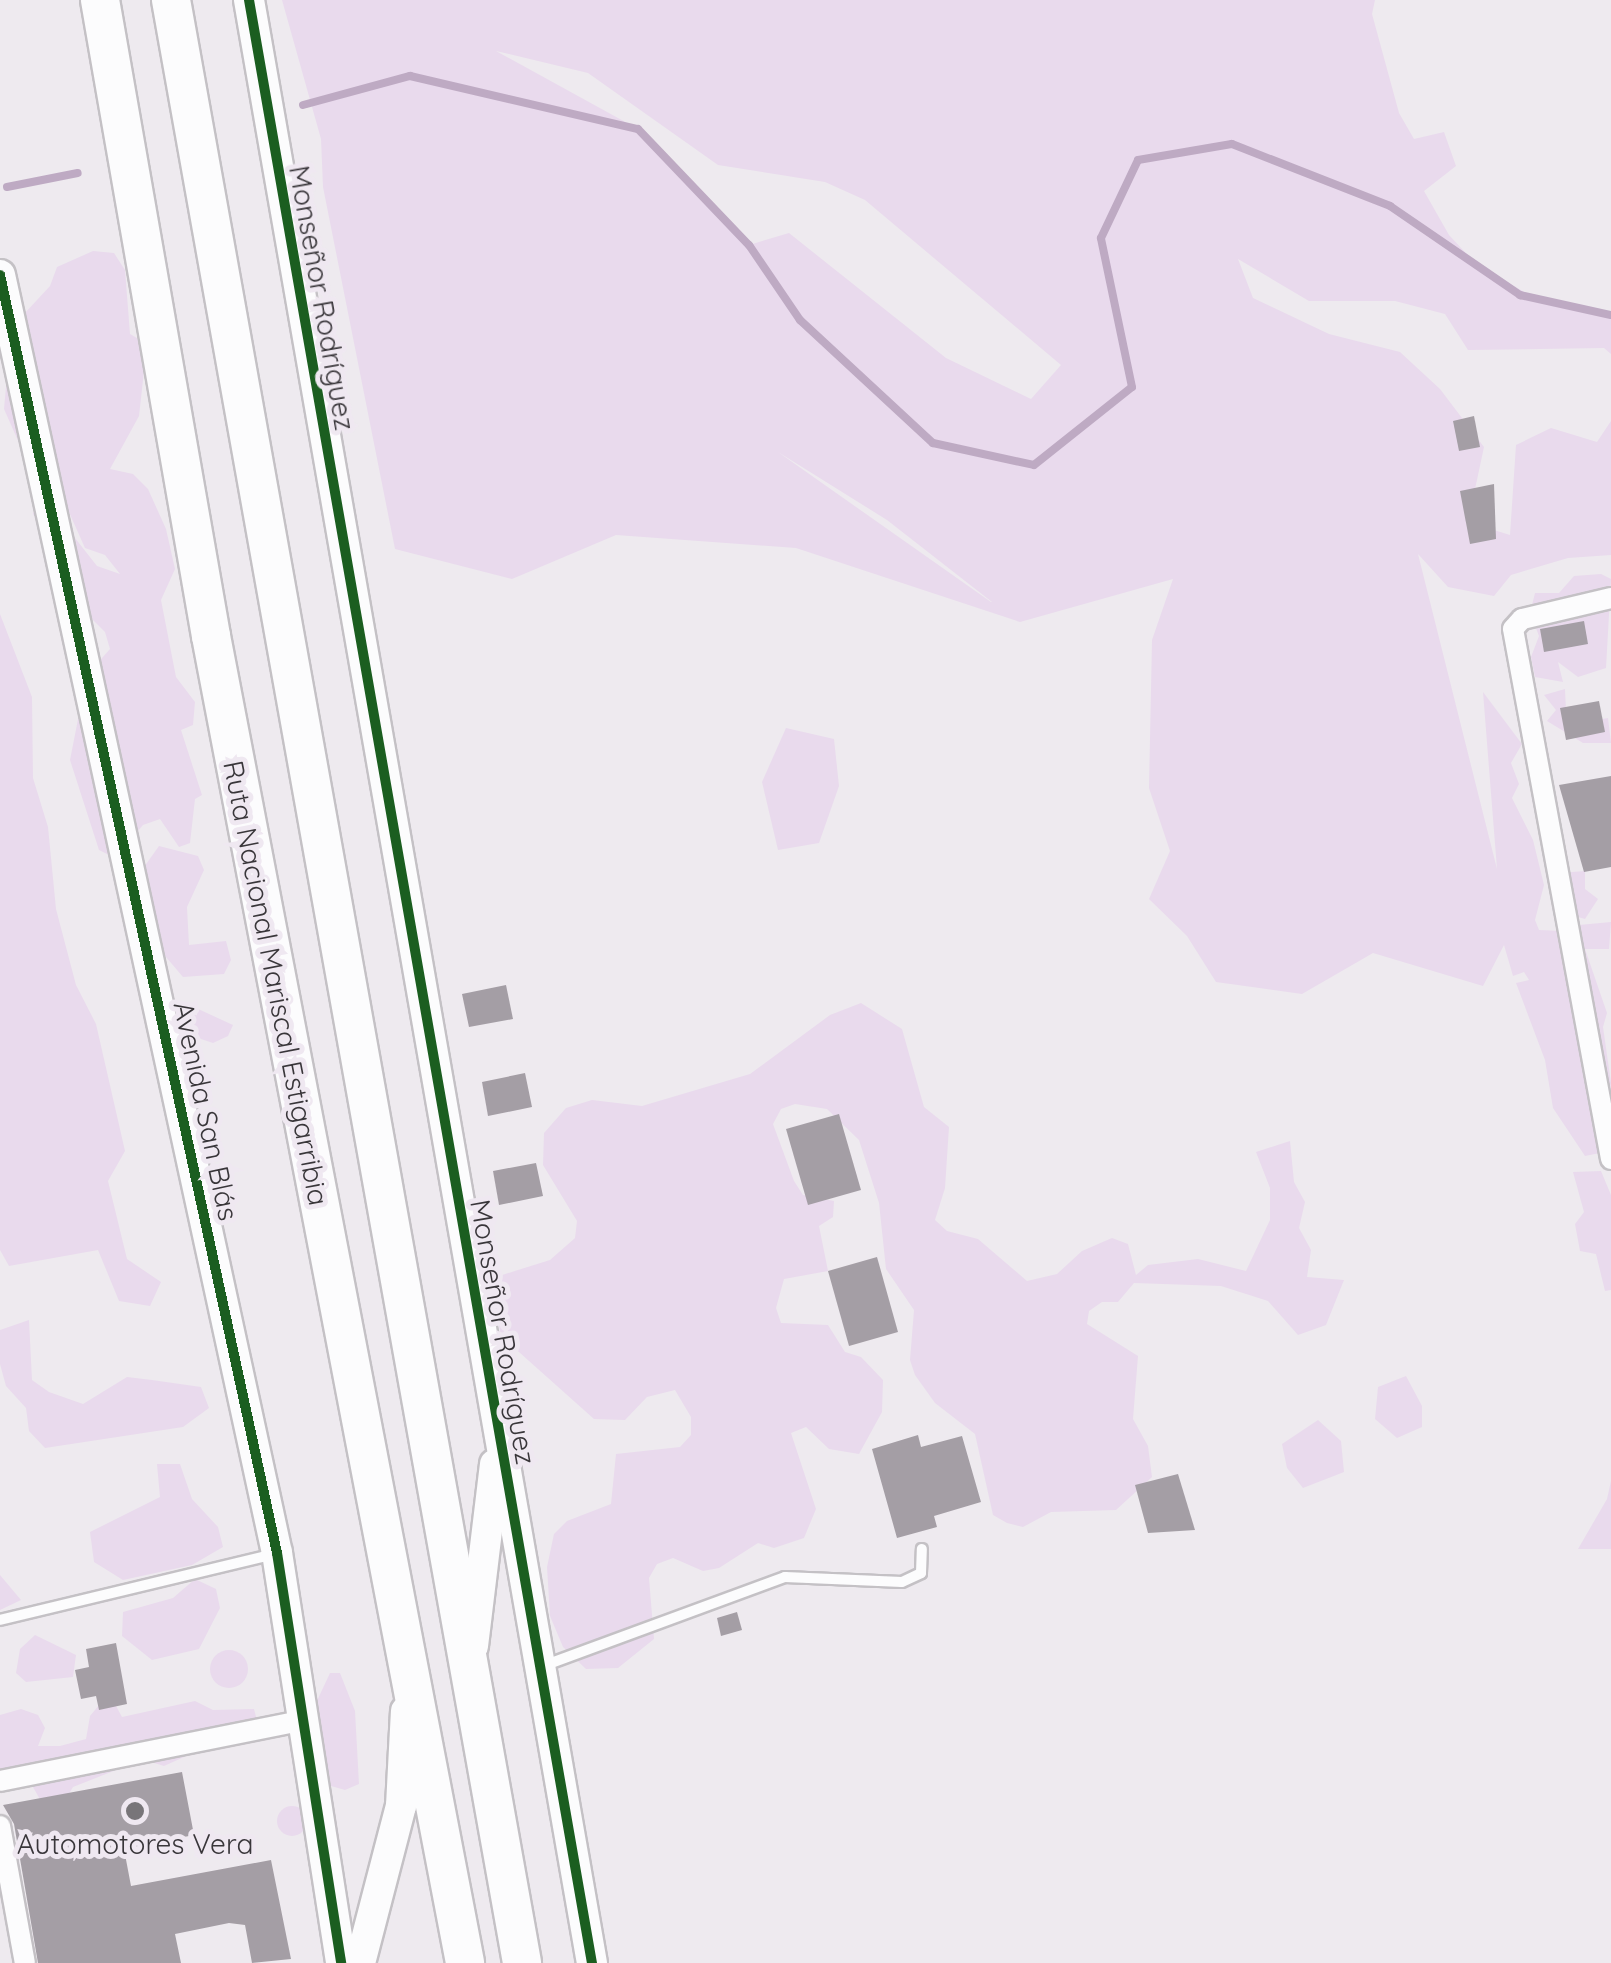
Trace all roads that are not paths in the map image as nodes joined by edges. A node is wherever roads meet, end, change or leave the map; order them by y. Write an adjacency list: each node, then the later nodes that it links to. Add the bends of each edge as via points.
1 (100, 0): 12 (highway, Ruta Nacional Mariscal Estigarribia, via 214,655)
2 (171, 0): 13 (highway)
3 (249, 0): 7 (street, Monseñor Rodríguez)
4 (0, 274): 9 (street, Avenida San Blás)
5 (1611, 598): 6 (street, via 1522,618 1514,630)
6 (1611, 1160)
7 (498, 1430): 11 (street, Monseñor Rodríguez); 13 (street)
8 (922, 1549): 11 (lane, via 921,1573 902,1582 785,1577)
9 (277, 1554): 10 (lane); 14 (street, Avenida San Blás)
10 (0, 1620)
11 (542, 1666): 22 (street, Monseñor Rodríguez)
12 (406, 1673): 19 (street, via 401,1806); 20 (highway, Ruta Nacional Mariscal Estigarribia)
13 (468, 1684): 21 (highway)
14 (304, 1720): 15 (street); 18 (street, Avenida San Blás)
15 (0, 1781)
16 (0, 1826): 17 (street)
17 (25, 1963)
18 (341, 1963)
19 (360, 1963)
20 (465, 1963)
21 (522, 1963)
22 (592, 1963)

